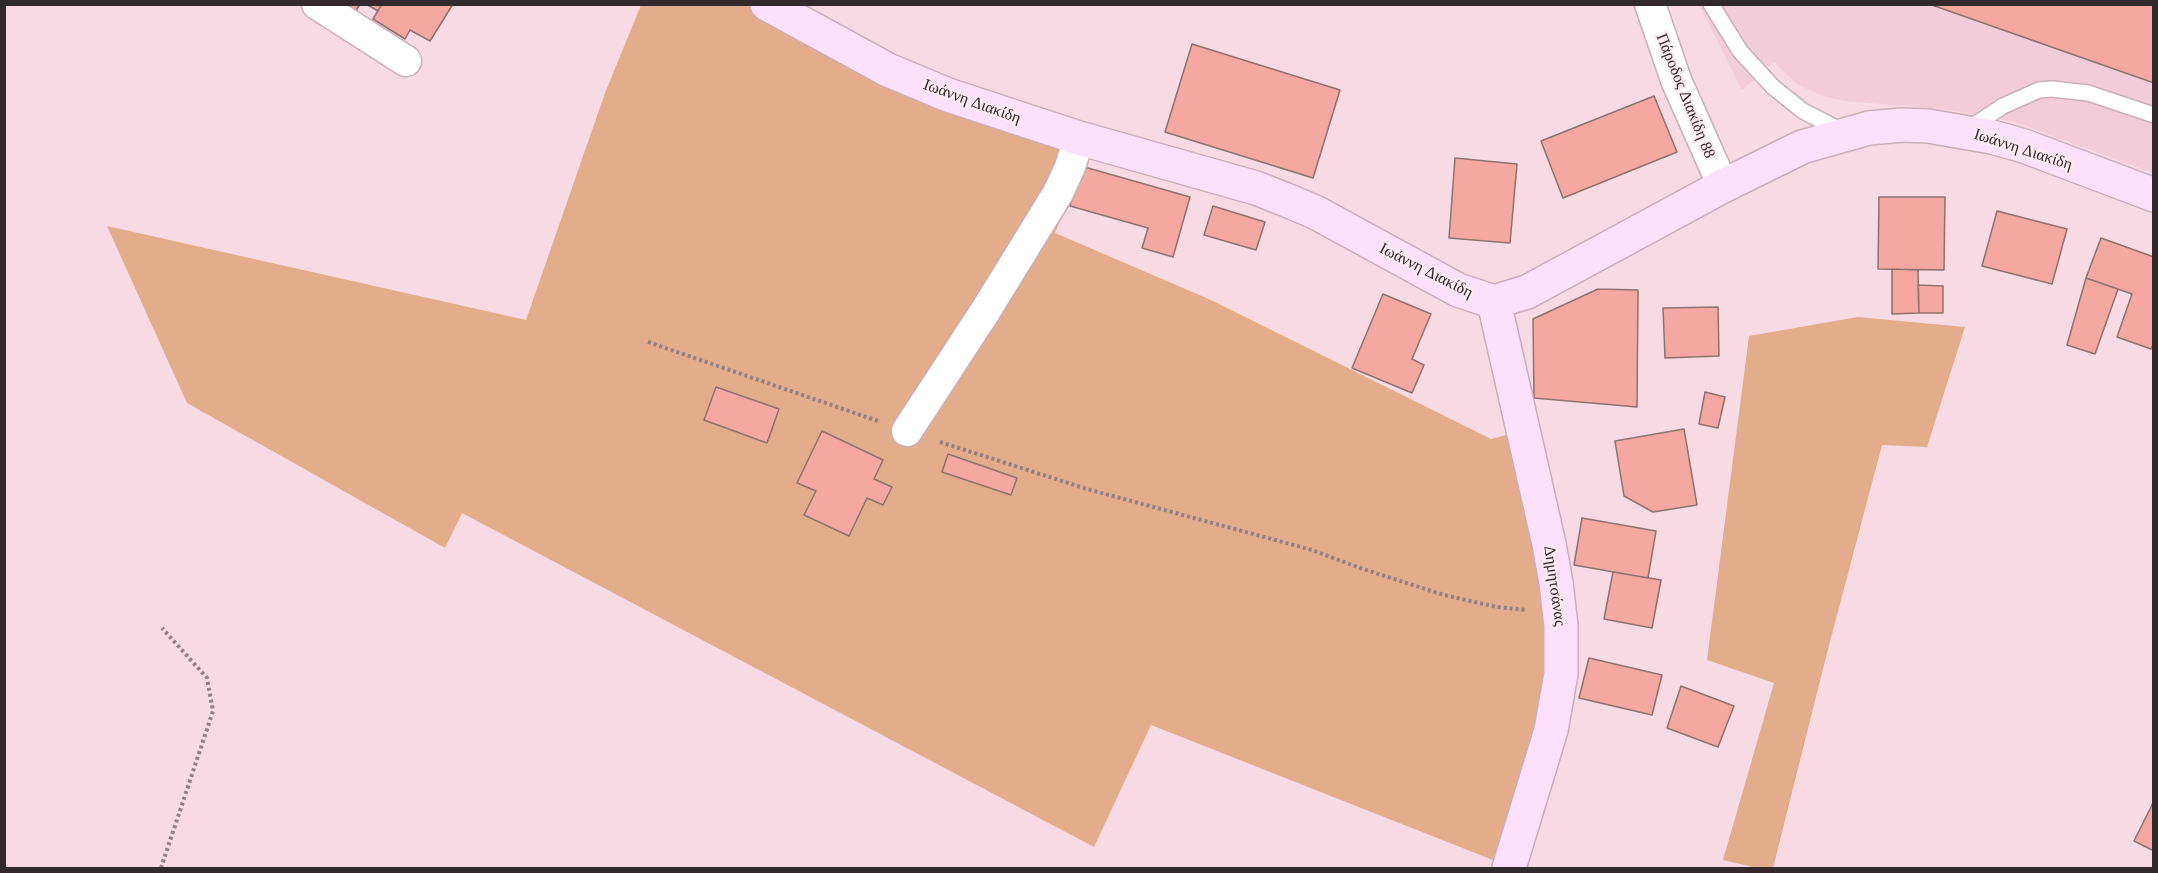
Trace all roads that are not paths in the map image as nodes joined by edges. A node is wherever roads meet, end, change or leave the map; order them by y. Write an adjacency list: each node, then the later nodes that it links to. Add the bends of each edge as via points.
1 (316, 4): 5 (street)
2 (767, 4): 9 (street, Ιωάννη Διακίδη, via 918,83)
3 (1650, 4): 10 (street, Πάροδος Διακίδη 88, via 1678,86)
4 (1711, 4): 8 (lane, via 1740,51 1773,87 1803,111)
5 (406, 61)
6 (2154, 115): 7 (lane, via 2088,93 2039,90 2003,106)
7 (1966, 131): 8 (street, Ιωάννη Διακίδη, via 1902,125); 11 (street, Ιωάννη Διακίδη, via 2024,146)
8 (1847, 134): 10 (street, Ιωάννη Διακίδη, via 1802,147)
9 (1079, 138): 12 (street, Ιωάννη Διακίδη, via 1284,199 1458,290); 13 (street, via 1058,193)
10 (1723, 186): 12 (street, Ιωάννη Διακίδη, via 1527,292)
11 (2154, 195)
12 (1494, 302): 14 (street, Δημητσάνας, via 1549,544 1560,611 1558,695)
13 (907, 431)
14 (1509, 868)

